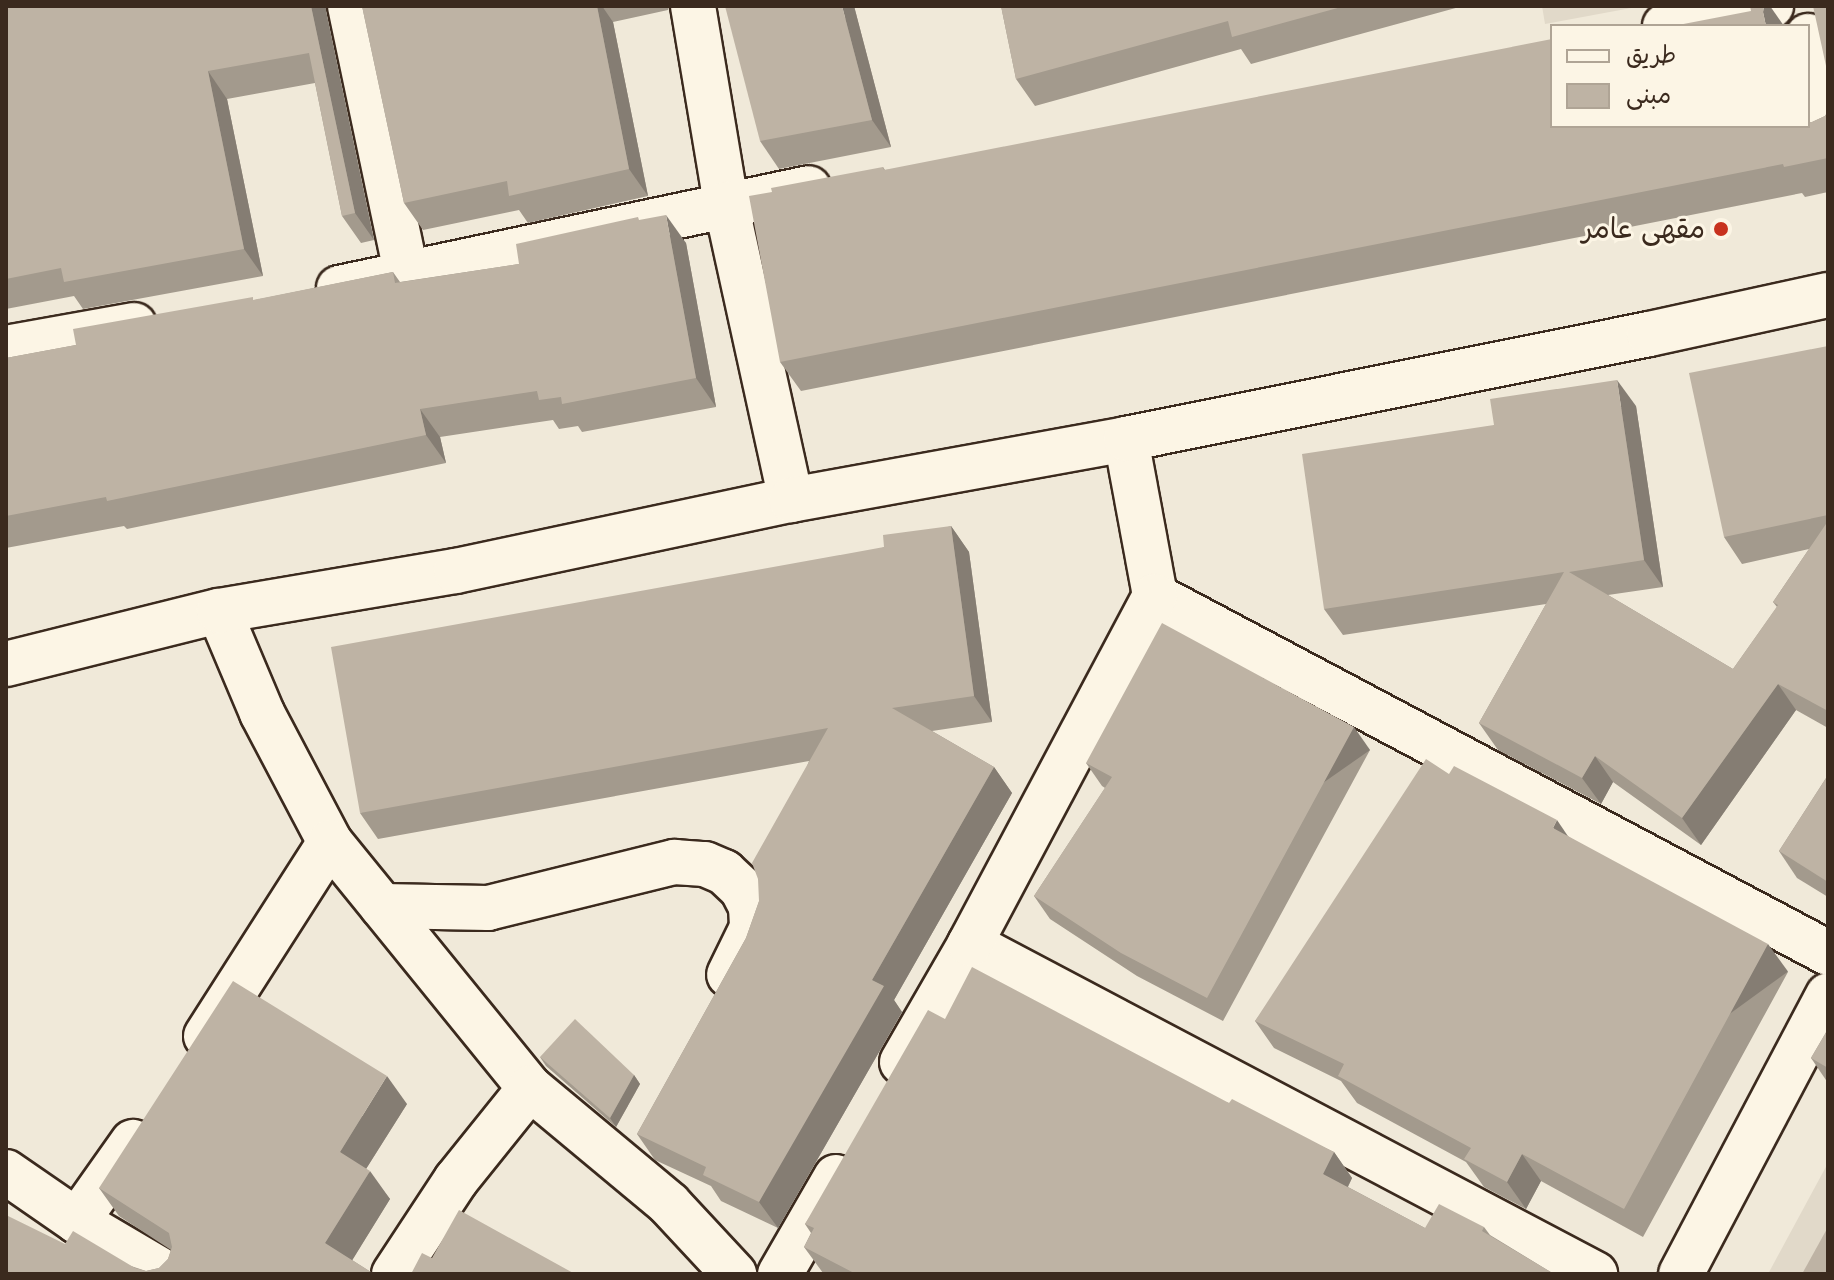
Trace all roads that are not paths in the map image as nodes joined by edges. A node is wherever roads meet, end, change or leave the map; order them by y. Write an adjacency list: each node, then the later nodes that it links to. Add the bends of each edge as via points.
1 (350, 6): 9 (street)
2 (693, 6): 8 (street)
3 (1771, 6): 4 (street)
4 (1676, 24)
5 (1810, 45): 6 (street)
6 (1828, 127)
7 (850, 180): 8 (street)
8 (726, 204): 9 (street); 15 (street)
9 (407, 276): 11 (street)
10 (1828, 295): 14 (street)
11 (299, 296)
12 (176, 318): 13 (street)
13 (6, 348)
14 (1126, 439): 15 (street); 16 (street)
15 (791, 500): 17 (street, via 456,571)
16 (1155, 596): 21 (street); 22 (street)
17 (219, 611): 18 (street); 19 (street, via 262,713)
18 (6, 664)
19 (330, 842): 20 (street); 25 (street)
20 (382, 906): 24 (street, via 488,908 674,862 705,864 724,872 742,889 752,928); 26 (street)
21 (970, 944): 27 (street); 38 (street)
22 (1828, 953)
23 (1828, 995): 39 (street)
24 (712, 1007)
25 (185, 1069)
26 (530, 1088): 31 (street); 35 (street, via 456,1180)
27 (883, 1095)
28 (158, 1107): 33 (street)
29 (645, 1126): 31 (street)
30 (859, 1136): 37 (street)
31 (623, 1166): 36 (street, via 669,1204)
32 (6, 1172): 33 (street)
33 (77, 1221): 34 (street)
34 (167, 1274)
35 (394, 1274)
36 (734, 1274)
37 (780, 1274)
38 (1595, 1274)
39 (1681, 1274)

